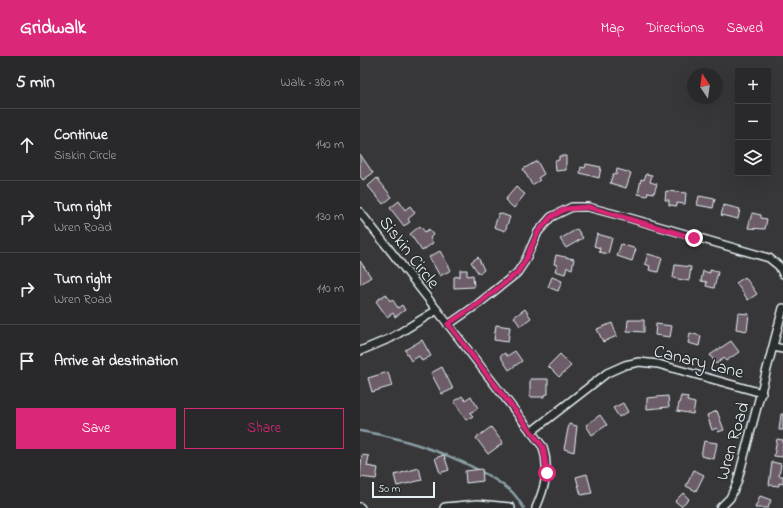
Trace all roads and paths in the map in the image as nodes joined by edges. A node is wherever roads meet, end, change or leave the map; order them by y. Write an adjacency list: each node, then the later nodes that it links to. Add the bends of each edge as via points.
1 (360, 212): 4 (street, Siskin Circle)
2 (783, 274): 5 (street, via 779,266 769,258 588,207 572,207 551,217 533,240 517,273)
3 (783, 308): 6 (street, Wren Road)
4 (437, 310): 5 (street, Siskin Circle); 8 (street, Siskin Circle, via 391,338)
5 (448, 324): 10 (street, Siskin Circle)
6 (774, 347): 7 (street); 9 (street, Wren Road)
7 (783, 349)
8 (360, 351)
9 (762, 393): 10 (street, Canary Lane, via 658,364 639,362 608,373); 14 (street, Wren Road, via 737,483 730,498)
10 (531, 432): 13 (street, Siskin Circle, via 543,447 547,464 546,482)
11 (445, 508): 12 (street, via 478,505)
12 (510, 508)
13 (536, 508)
14 (720, 508)

